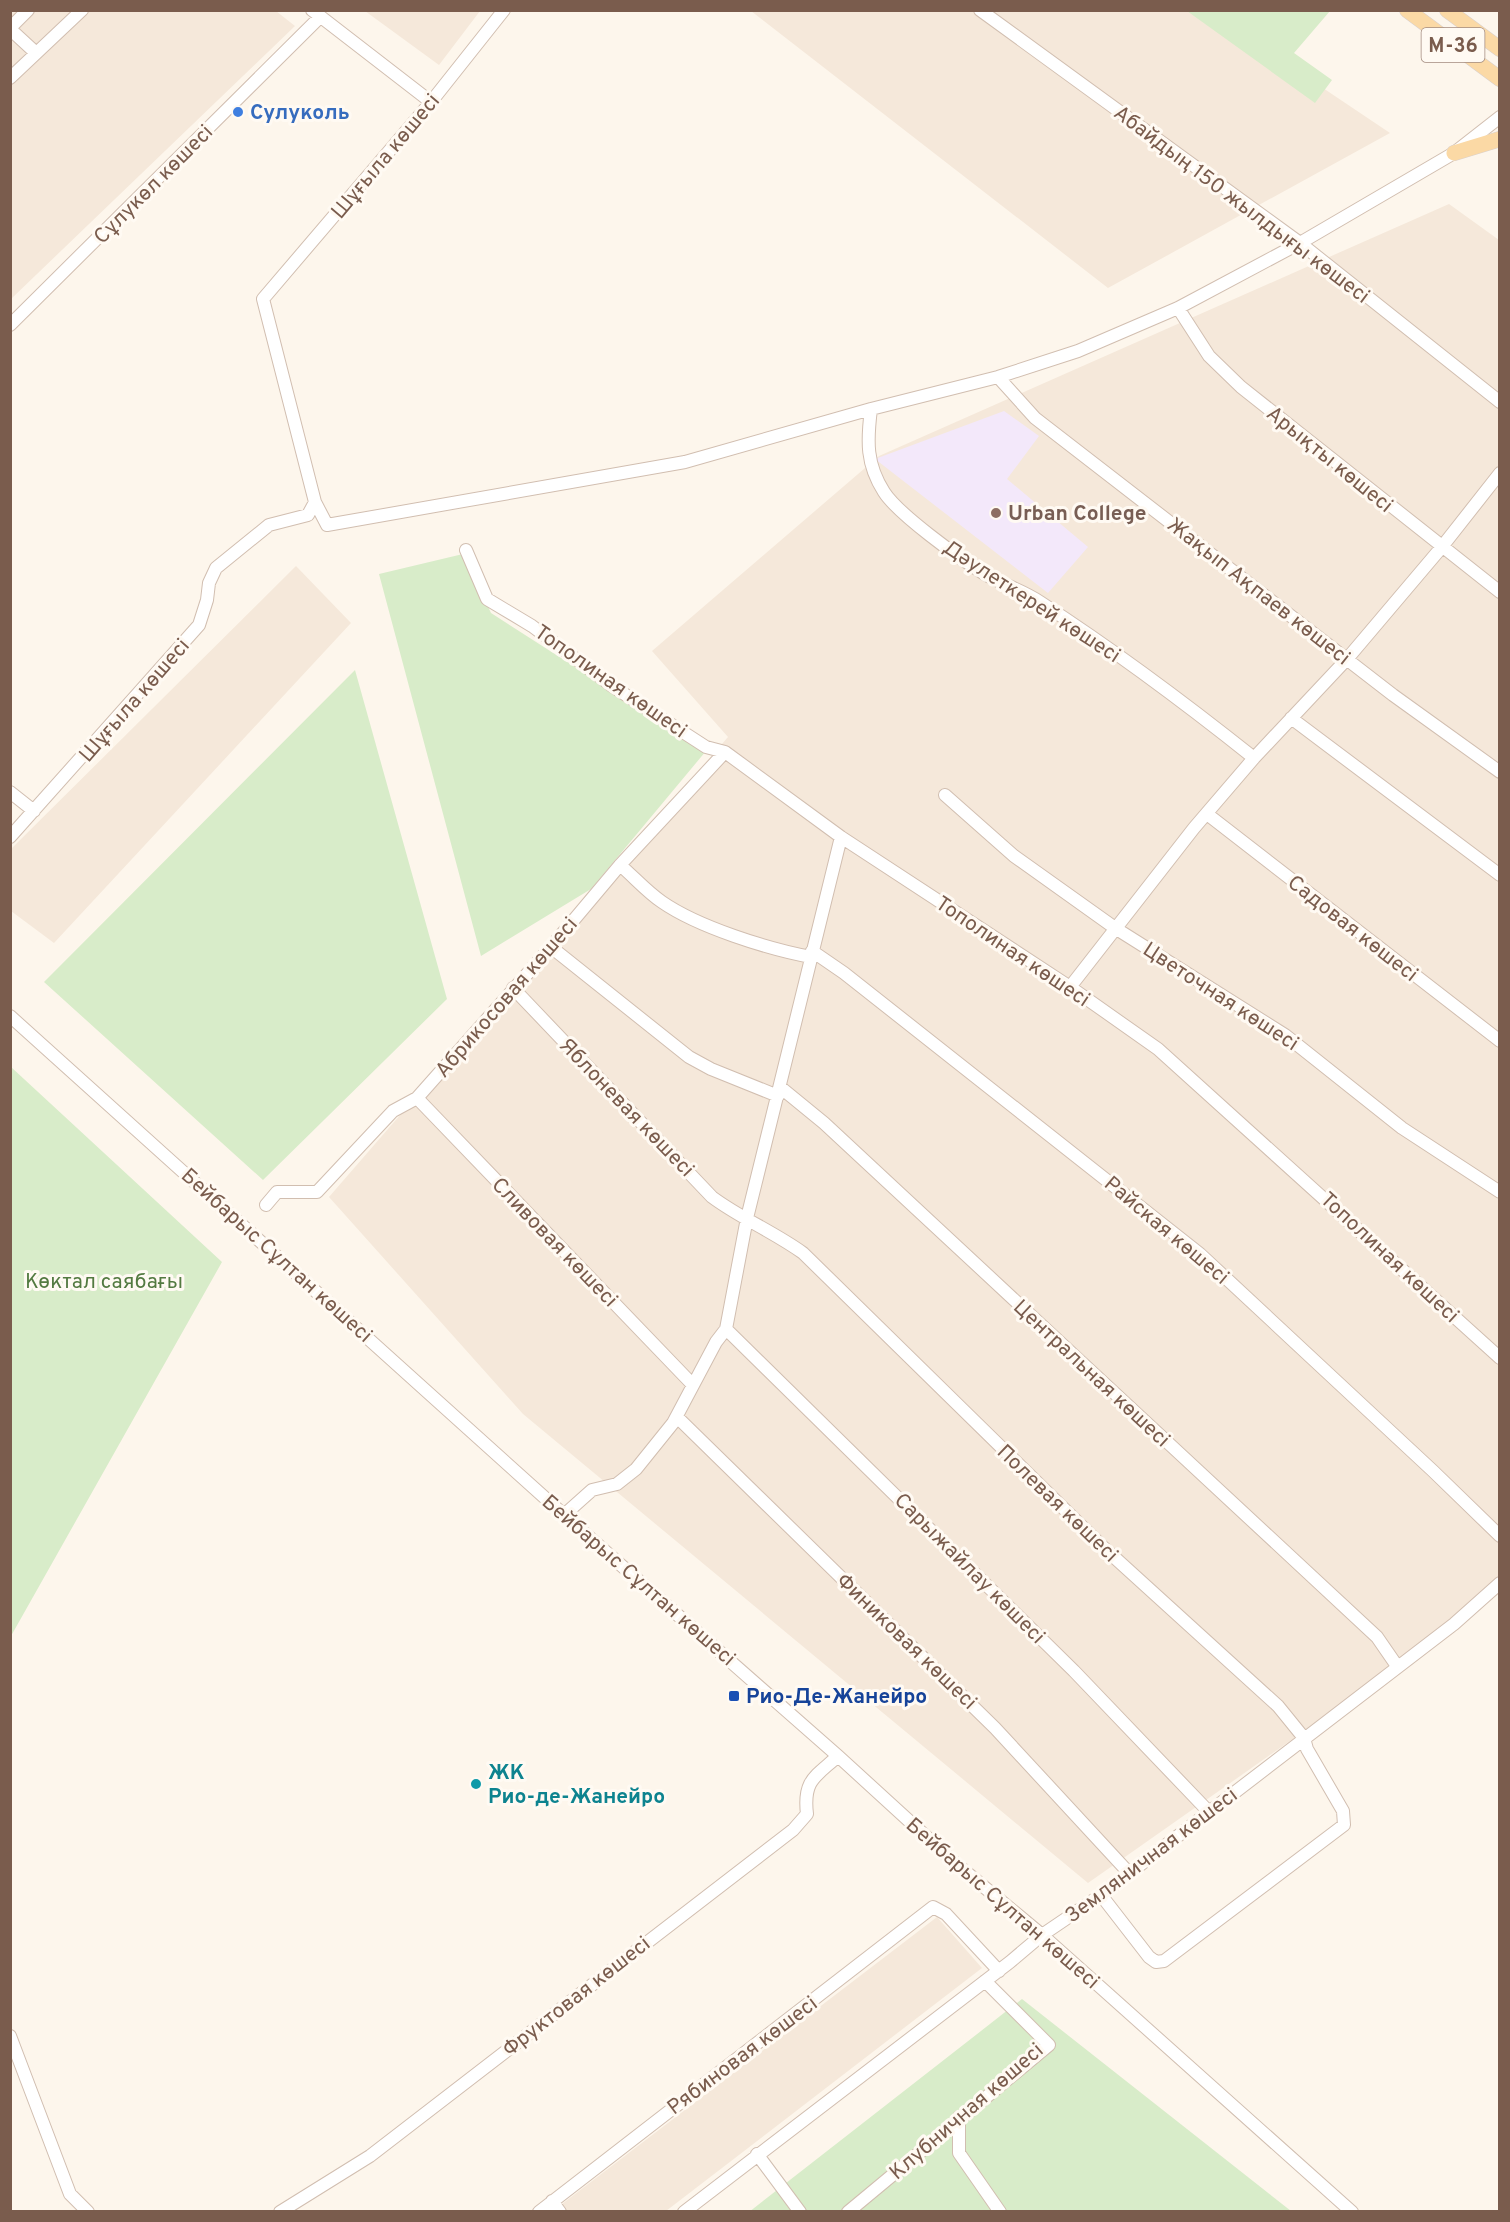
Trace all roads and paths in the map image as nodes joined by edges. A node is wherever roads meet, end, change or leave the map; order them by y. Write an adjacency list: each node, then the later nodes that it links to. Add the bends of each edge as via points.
1 (28, 10): 8 (street)
2 (82, 10): 10 (street)
3 (504, 10): 13 (street, Шұғыла көшесі)
4 (980, 10): 17 (street, Абайдың 150 жылдығы көшесі)
5 (1407, 10): 12 (main road, M-36)
6 (1447, 10): 9 (main road, M-36)
7 (316, 14): 13 (street); 19 (street, Сұлукөл көшесі)
8 (10, 28): 10 (street)
9 (1500, 49)
10 (36, 53): 11 (street)
11 (10, 78)
12 (1500, 79)
13 (431, 102): 24 (street, Шұғыла көшесі, via 263,299)
14 (1500, 117): 16 (street)
15 (1500, 139): 16 (main road)
16 (1454, 153): 17 (street)
17 (1300, 243): 18 (street); 21 (street, Абайдың 150 жылдығы көшесі)
18 (1178, 308): 20 (street, via 1078,351); 25 (street, Арықты көшесі, via 1209,356 1240,387)
19 (10, 325)
20 (998, 378): 22 (street); 28 (street, Жақып Ақпаев көшесі, via 1035,418)
21 (1500, 402)
22 (871, 409): 24 (street, via 686,462 327,525); 31 (street, Дәулеткерей көшесі, via 866,447 871,470 885,494 908,515 983,573 1037,600 1092,638)
23 (1500, 473): 25 (street)
24 (315, 502): 35 (street, Шұғыла көшесі, via 308,515 269,525 216,568 199,625)
25 (1441, 548): 27 (street, Арықты көшесі); 28 (street)
26 (466, 550): 30 (street, Тополиная көшесі, via 487,599 706,747)
27 (1500, 592)
28 (1347, 658): 29 (street); 32 (street, Жақып Ақпаев көшесі)
29 (1291, 718): 31 (street); 40 (street)
30 (725, 752): 38 (street, Тополиная көшесі); 39 (street, Абрикосовая көшесі)
31 (1254, 758): 36 (street)
32 (1500, 772)
33 (10, 792): 35 (street)
34 (945, 795): 41 (street, Цветочная көшесі, via 1014,856)
35 (34, 811): 37 (street, Шұғыла көшесі)
36 (1207, 814): 41 (street); 47 (street, Садовая көшесі)
37 (10, 837)
38 (841, 837): 43 (street); 44 (street, Тополиная көшесі)
39 (620, 865): 42 (street, Абрикосовая көшесі); 43 (street, via 678,912 790,954)
40 (1500, 875)
41 (1114, 928): 44 (street); 50 (street, Цветочная көшесі, via 1285,1035 1402,1128)
42 (551, 947): 45 (street, Абрикосовая көшесі); 48 (street, Центральная көшесі, via 689,1057 711,1069)
43 (812, 954): 48 (street); 58 (street, Райская көшесі, via 844,973 1200,1254)
44 (1070, 987): 54 (street, Тополиная көшесі, via 1158,1049)
45 (513, 988): 49 (street, Абрикосовая көшесі); 52 (street, Яблоневая көшесі, via 712,1197)
46 (10, 1016): 57 (street, Бейбарыс Сұлтан көшесі)
47 (1500, 1041)
48 (779, 1091): 52 (street); 60 (street, Центральная көшесі, via 824,1123 1377,1637)
49 (417, 1098): 51 (street, Абрикосовая көшесі, via 393,1111 317,1192 277,1192); 55 (street, Сливовая көшесі)
50 (1500, 1192)
51 (266, 1204)
52 (747, 1218): 53 (street); 61 (street, Полевая көшесі, via 803,1253 1103,1547 1278,1706)
53 (726, 1329): 55 (street); 63 (street, Сарыжайлау көшесі, via 1074,1671)
54 (1500, 1358)
55 (693, 1385): 56 (street)
56 (677, 1417): 57 (street, via 636,1469 617,1484 592,1490); 64 (street, Финиковая көшесі, via 995,1728)
57 (564, 1515): 62 (street, Бейбарыс Сұлтан көшесі)
58 (1500, 1536)
59 (1500, 1583): 60 (street, Земляничная көшесі, via 1454,1624)
60 (1397, 1666): 61 (street, Земляничная көшесі)
61 (1304, 1738): 63 (street, Земляничная көшесі); 65 (street, Полевая көшесі, via 1343,1811 1344,1825 1164,1960 1156,1962 1149,1957)
62 (838, 1756): 66 (street, Бейбарыс Сұлтан көшесі, via 954,1862); 74 (street, Фруктовая көшесі, via 808,1784 807,1814 793,1830 370,2156)
63 (1209, 1812): 64 (street, Земляничная көшесі)
64 (1129, 1873): 65 (street, Земляничная көшесі)
65 (1101, 1895): 66 (street, Земляничная көшесі)
66 (1042, 1935): 67 (street, Земляничная көшесі); 81 (street, Бейбарыс Сұлтан көшесі)
67 (999, 1971): 68 (street, Земляничная көшесі); 72 (street, Рябиновая көшесі, via 946,1914 933,1907)
68 (985, 1981): 70 (street, Клубничная көшесі, via 1049,2045); 71 (street, Земляничная көшесі)
69 (10, 2037): 73 (street, via 70,2194)
70 (959, 2117): 79 (street, Клубничная көшесі); 80 (street, via 959,2153)
71 (757, 2154): 77 (street, Земляничная көшесі); 78 (street)
72 (552, 2201): 75 (street, Рябиновая көшесі); 76 (street)
73 (88, 2211)
74 (279, 2211)
75 (538, 2211)
76 (560, 2211)
77 (684, 2211)
78 (800, 2211)
79 (848, 2211)
80 (1000, 2211)
81 (1352, 2211)

